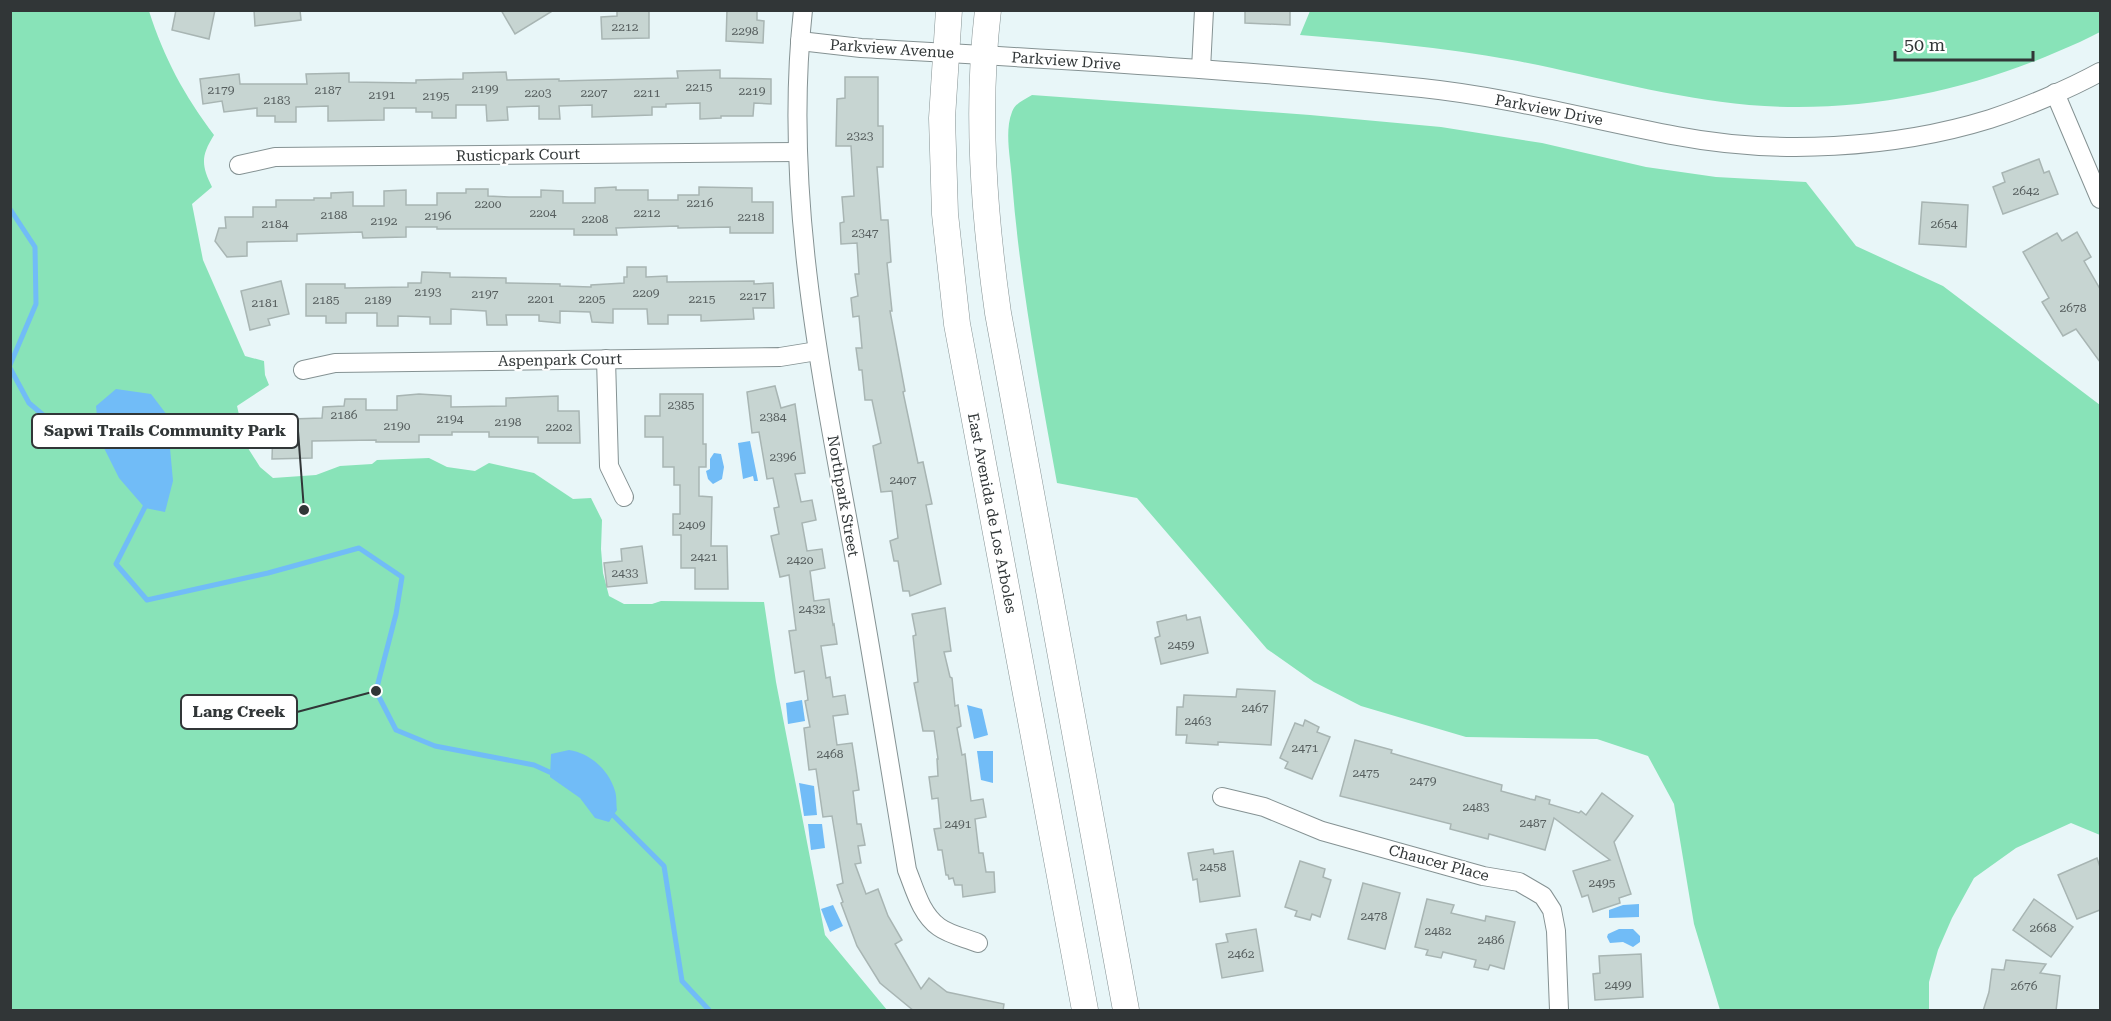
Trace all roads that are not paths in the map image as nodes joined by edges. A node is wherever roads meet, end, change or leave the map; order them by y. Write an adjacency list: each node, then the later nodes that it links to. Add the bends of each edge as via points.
1 (803, 10): 5 (street, Northpark Street)
2 (949, 10): 6 (main road, East Avenida de Los Arboles)
3 (987, 10): 7 (main road)
4 (1204, 10): 8 (street)
5 (800, 40): 6 (street, Parkview Avenue); 11 (street, Northpark Street)
6 (945, 53): 7 (street, Parkview Avenue); 20 (main road, East Avenida de Los Arboles, via 945,214 957,324)
7 (985, 55): 8 (street, Parkview Drive); 21 (main road, via 985,199 997,303)
8 (1201, 69): 10 (street, Parkview Drive, via 1441,90 1677,136 1777,147 1857,144 1927,134 1991,119)
9 (2100, 72): 10 (street, Parkview Drive)
10 (2055, 93): 13 (street)
11 (798, 152): 12 (street, Rusticpark Court, via 275,158); 14 (street, Northpark Street)
12 (239, 165)
13 (2100, 199)
14 (817, 351): 15 (street, Aspenpark Court, via 780,357); 19 (street, Northpark Street, via 907,870 931,920 941,929)
15 (606, 359): 16 (street, Aspenpark Court, via 335,363); 17 (street, via 609,466)
16 (303, 370)
17 (624, 496)
18 (1222, 797): 22 (street, Chaucer Place, via 1264,807 1334,834 1483,876 1519,882 1543,896 1552,909 1556,931)
19 (978, 943)
20 (1085, 1011)
21 (1126, 1011)
22 (1559, 1011)

